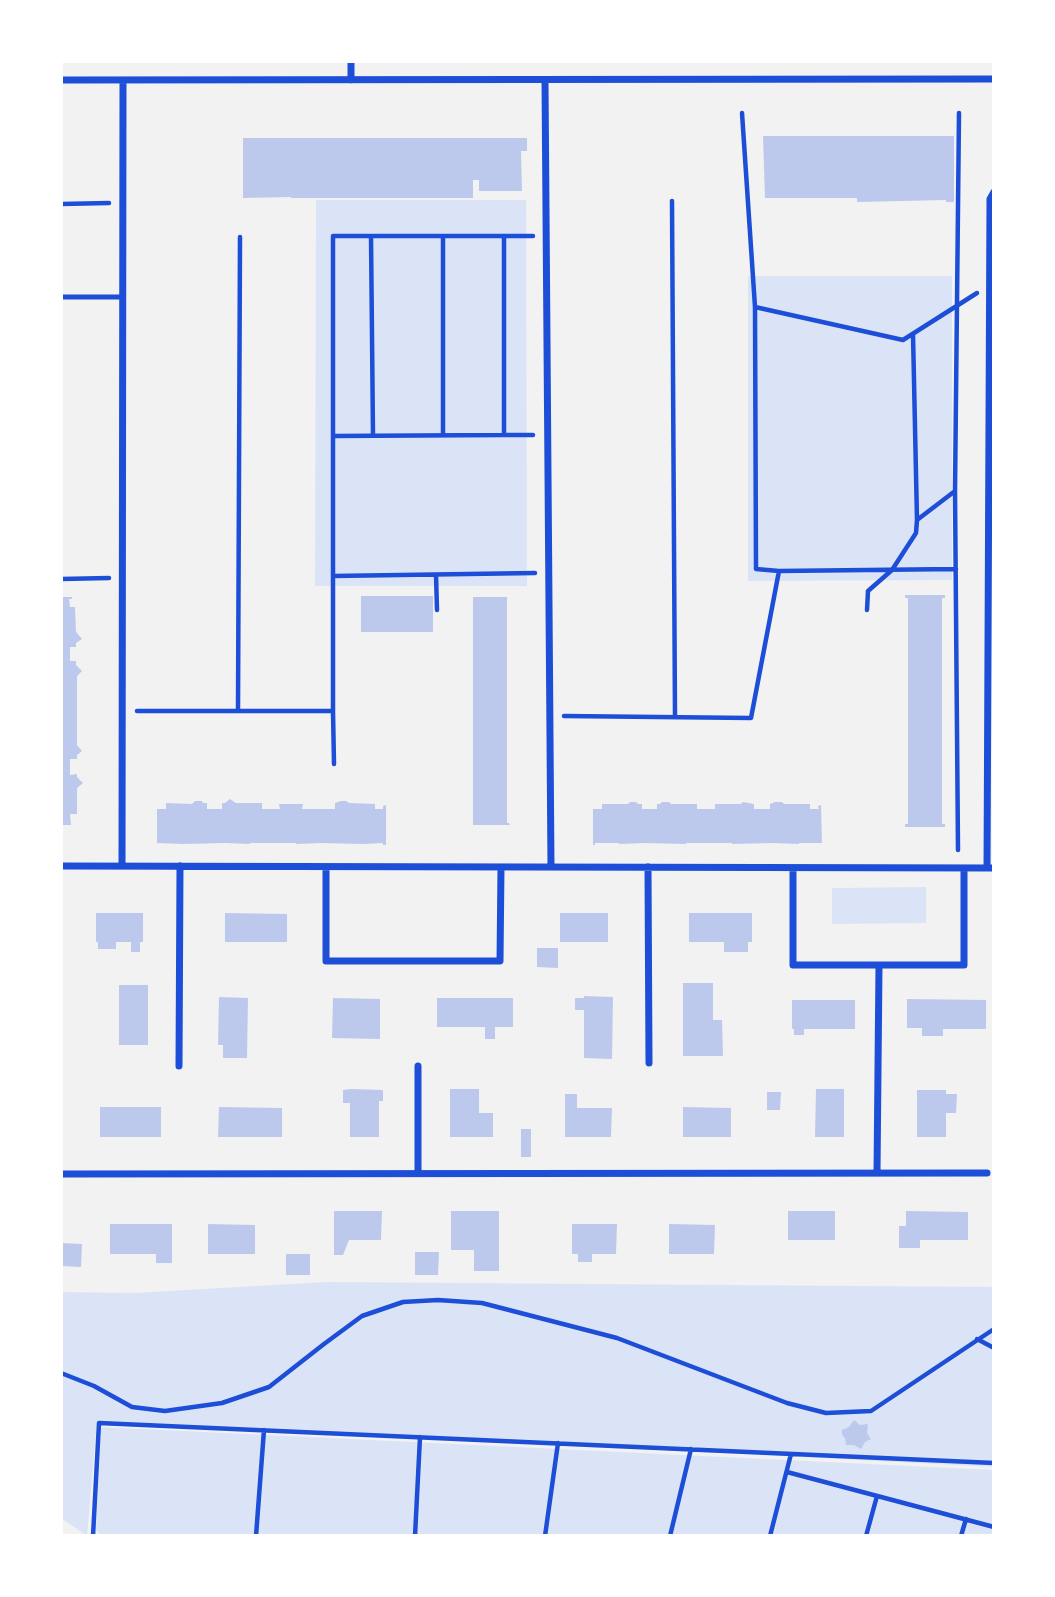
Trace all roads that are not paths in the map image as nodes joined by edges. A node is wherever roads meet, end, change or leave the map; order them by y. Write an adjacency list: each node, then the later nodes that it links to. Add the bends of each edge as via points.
1 (351, 61): 5 (street)
2 (994, 79): 6 (street)
3 (61, 80): 4 (street)
4 (123, 80): 5 (street); 9 (street)
5 (351, 80): 6 (street)
6 (545, 80): 15 (street)
7 (994, 192): 19 (street, via 990,199)
8 (61, 297): 9 (lane)
9 (123, 297): 11 (street)
10 (61, 866): 11 (street)
11 (122, 866): 12 (street)
12 (180, 866): 13 (street); 22 (street)
13 (326, 867): 14 (street); 14 (street, via 326,961 500,961)
14 (500, 867): 15 (street)
15 (551, 867): 16 (street)
16 (648, 867): 17 (street); 21 (street)
17 (793, 867): 18 (street); 20 (street, via 793,965)
18 (964, 868): 19 (street); 20 (street, via 964,965)
19 (990, 868)
20 (879, 965): 25 (street)
21 (649, 1063)
22 (179, 1066)
23 (418, 1066): 24 (street)
24 (418, 1173): 25 (street); 27 (street)
25 (877, 1173): 26 (street)
26 (987, 1173)
27 (61, 1174)

